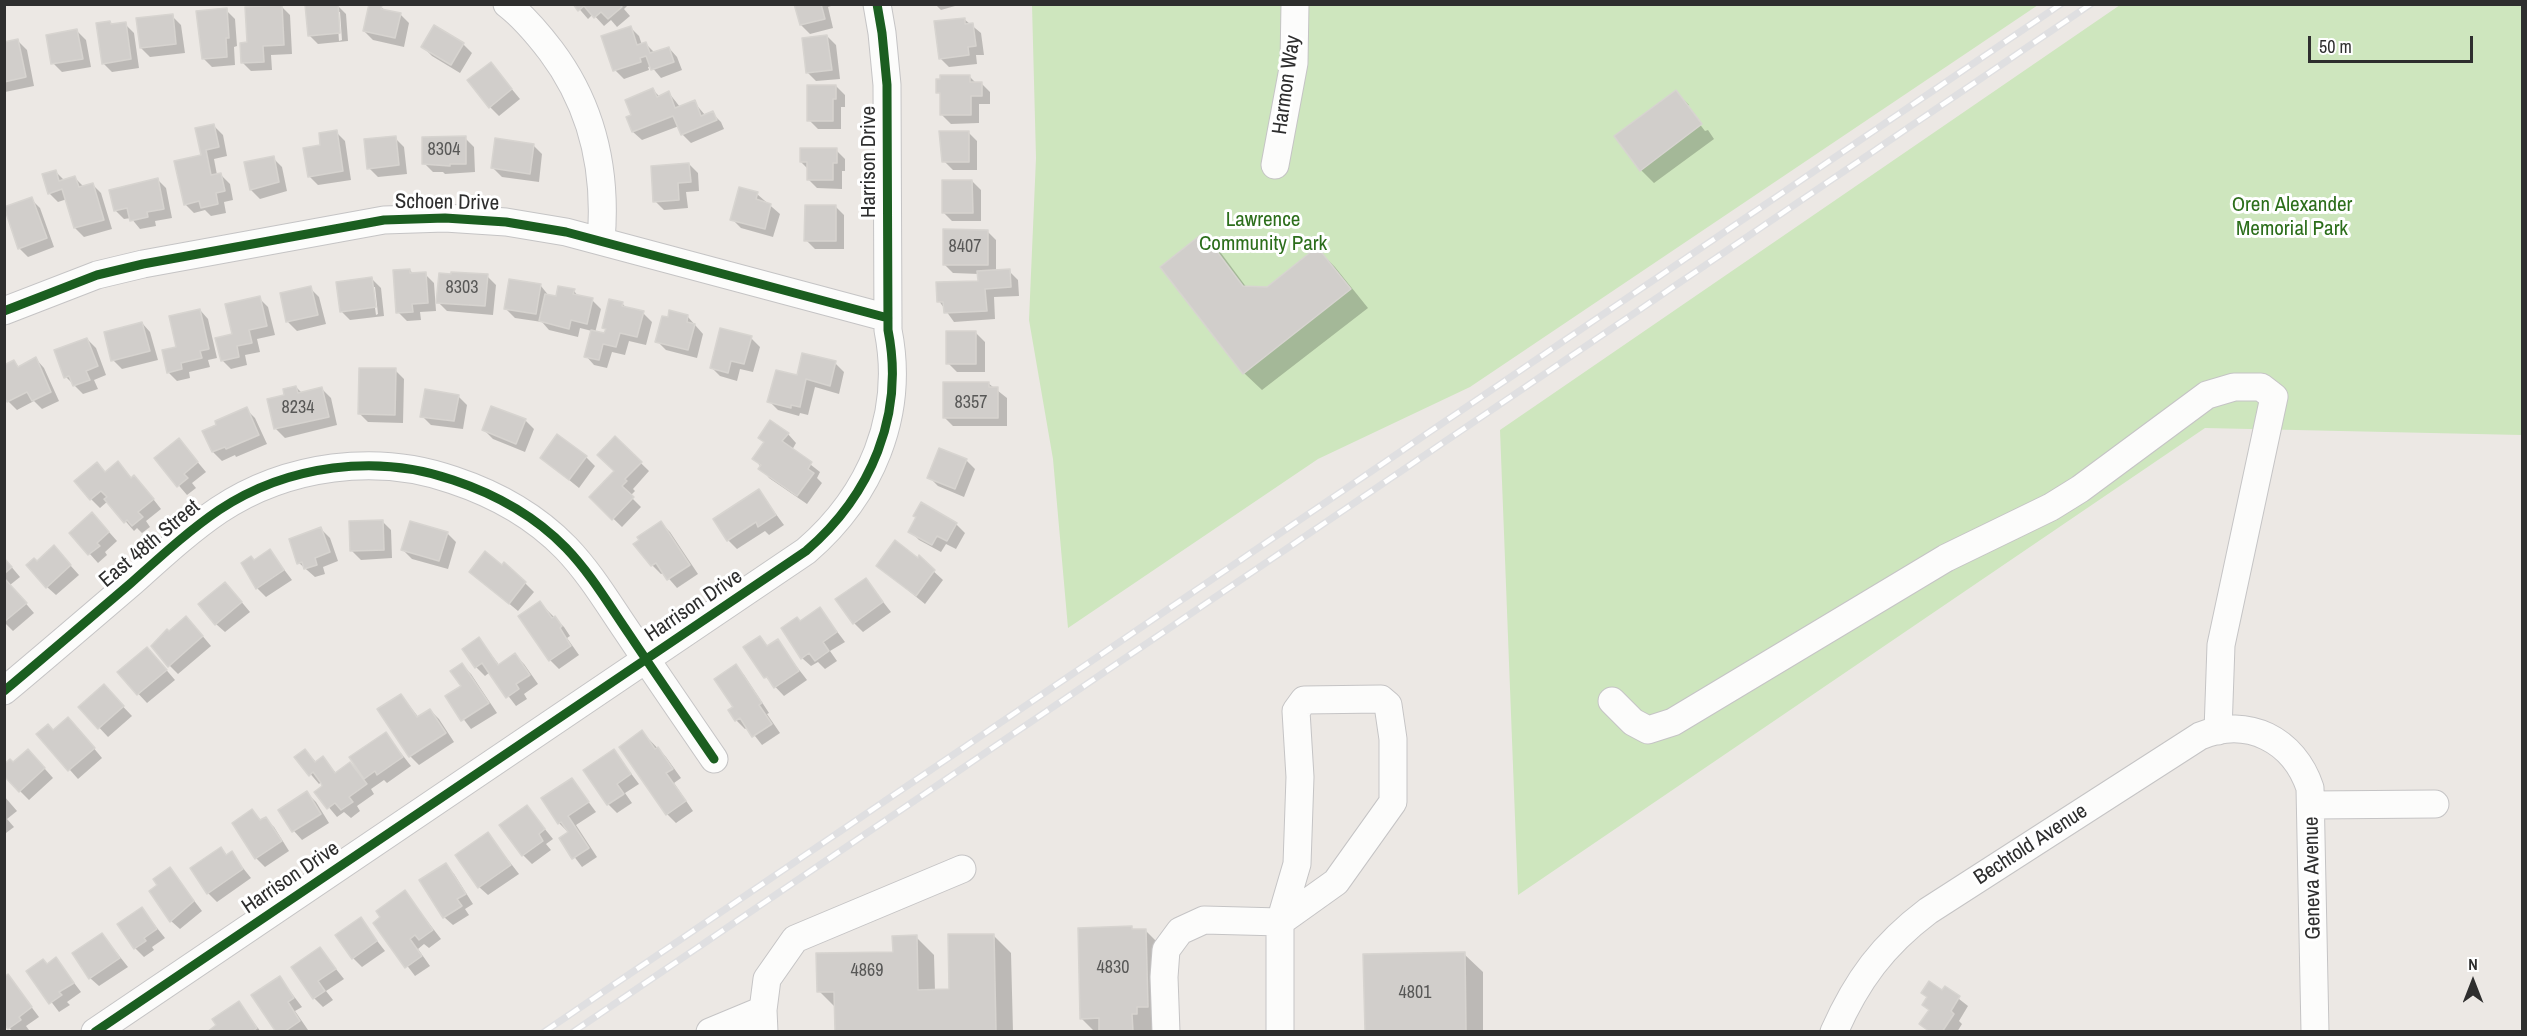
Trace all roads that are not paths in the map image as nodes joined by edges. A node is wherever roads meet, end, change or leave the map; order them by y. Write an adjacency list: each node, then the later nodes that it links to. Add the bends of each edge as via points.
1 (507, 4): 5 (street, via 538,35 563,68 582,103 598,151 604,211)
2 (877, 4): 7 (street, Harrison Drive, via 887,85)
3 (1295, 4): 4 (street, Harmon Way, via 1294,63)
4 (1275, 165)
5 (601, 241): 6 (street, Schoen Drive, via 506,222 384,220 97,275); 7 (street, Schoen Drive)
6 (4, 311)
7 (888, 318): 8 (street, Harrison Drive, via 892,381 887,424 870,473 848,507 806,551)
8 (646, 660): 9 (street, East 48th Street, via 593,580 566,549 509,504 434,473 353,466 293,476 264,486 219,510); 13 (street, East 48th Street); 19 (street, Harrison Drive)
9 (4, 691)
10 (1611, 701): 11 (street, via 1648,730 1673,722 1946,558 2051,507 2207,395 2234,387 2261,387 2274,397 2221,645)
11 (2218, 731): 12 (street, Bechtold Avenue, via 2240,728); 23 (street, Bechtold Avenue, via 2200,736 1919,917 1888,945 1862,977)
12 (2273, 738): 15 (street, Geneva Avenue, via 2301,767)
13 (714, 759)
14 (2435, 804): 15 (street)
15 (2312, 805): 24 (street, Geneva Avenue)
16 (962, 869): 18 (street, via 795,939 767,979)
17 (1280, 922): 17 (street, via 1336,882 1393,802 1393,739 1388,705 1381,699 1304,700 1296,711 1300,777 1297,864); 21 (street, via 1204,920 1179,931 1166,950); 22 (street)
18 (763, 1021): 20 (street)
19 (95, 1032)
20 (710, 1032)
21 (1166, 1032)
22 (1280, 1032)
23 (1834, 1032)
24 (2315, 1032)

